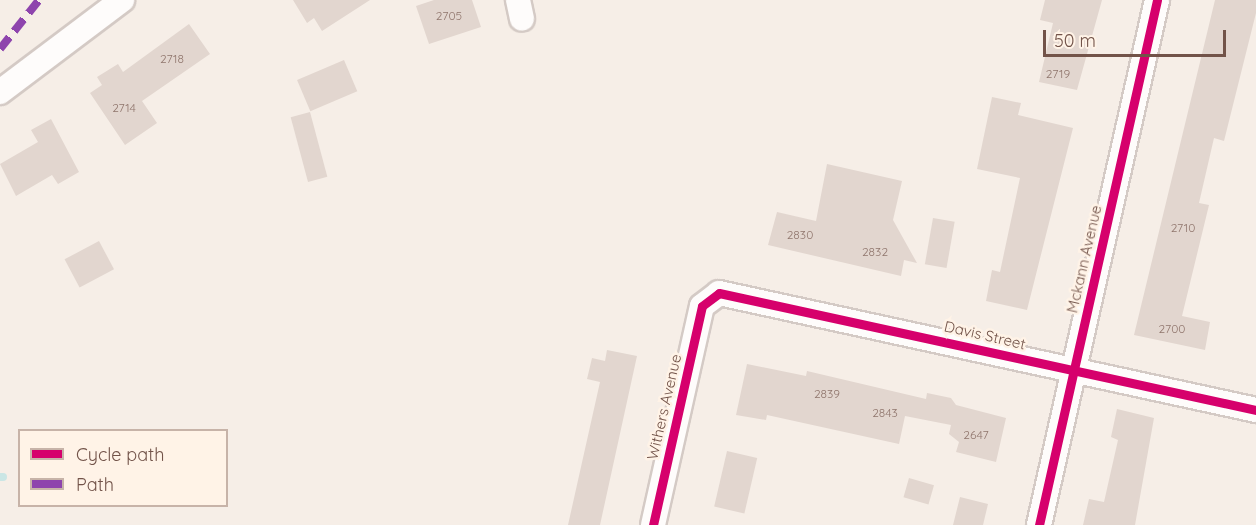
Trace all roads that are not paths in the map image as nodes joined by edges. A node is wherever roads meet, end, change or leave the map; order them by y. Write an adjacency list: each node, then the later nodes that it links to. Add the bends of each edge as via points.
1 (122, 0): 3 (street)
2 (1157, 0): 5 (street, Mckann Avenue)
3 (0, 92)
4 (709, 297): 5 (street, Davis Street, via 727,293 823,311); 7 (street, Withers Avenue, via 702,306)
5 (1074, 371): 6 (street, Davis Street); 8 (street, Mckann Avenue)
6 (1256, 410)
7 (653, 525)
8 (1040, 525)

